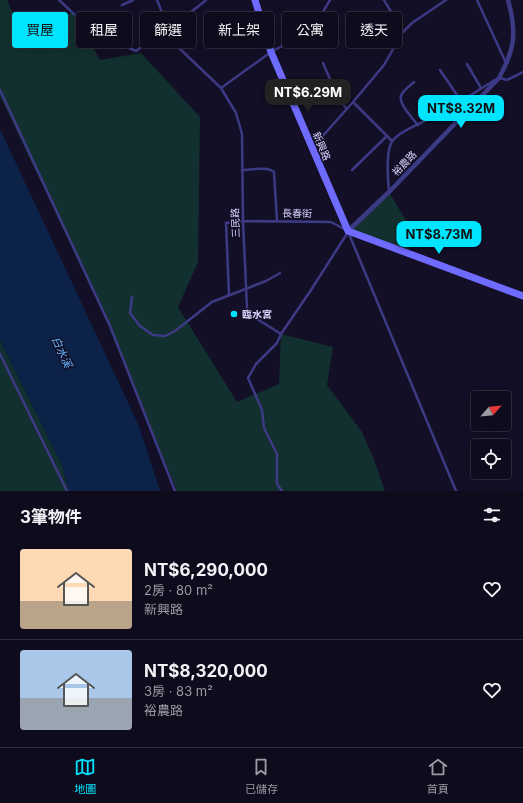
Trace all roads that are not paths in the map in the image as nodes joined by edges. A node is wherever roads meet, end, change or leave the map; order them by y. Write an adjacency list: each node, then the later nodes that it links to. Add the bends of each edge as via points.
1 (59, 0): 16 (lane, via 82,20 82,26 87,34 116,38 136,51)
2 (133, 0): 12 (lane)
3 (157, 0): 13 (lane, 三民路)
4 (206, 0): 14 (lane)
5 (255, 0): 18 (street, 新興路)
6 (330, 0): 18 (lane, via 318,20 295,39)
7 (384, 0): 15 (lane)
8 (446, 0): 11 (lane)
9 (477, 0): 21 (lane)
10 (508, 0): 21 (street, 裕農路, via 514,19 514,38)
11 (440, 1): 15 (lane)
12 (122, 6)
13 (162, 12)
14 (192, 12)
15 (403, 32): 30 (lane, via 384,65)
16 (140, 48)
17 (179, 48): 26 (lane, 三民路)
18 (271, 52): 26 (lane); 35 (street, 新興路)
19 (323, 63): 31 (lane, via 339,100)
20 (467, 64): 27 (lane)
21 (506, 65): 24 (street, 裕農路)
22 (440, 70): 29 (lane)
23 (523, 72): 24 (lane, via 507,80)
24 (499, 78): 27 (lane); 38 (street, 裕農路)
25 (414, 82): 32 (lane, via 400,98)
26 (221, 88): 36 (lane, 三民路, via 236,113 242,134)
27 (481, 88): 29 (lane)
28 (0, 90): 50 (lane, via 110,326)
29 (461, 101): 32 (lane)
30 (353, 102): 31 (lane); 33 (lane)
31 (347, 109): 35 (lane)
32 (418, 125): 34 (lane)
33 (387, 136): 34 (lane); 37 (lane)
34 (392, 141): 38 (lane, via 388,162)
35 (312, 147): 41 (street, 新興路)
36 (242, 170): 39 (lane, 三民路); 40 (lane, via 266,169 274,172)
37 (352, 170)
38 (388, 192): 41 (street, 裕農路)
39 (243, 221): 40 (lane, 長春街); 43 (lane, 三民路); 44 (lane, 長春街, via 226,223)
40 (277, 221): 41 (lane, 長春街, via 332,222)
41 (348, 231): 45 (street); 47 (lane); 52 (lane)
42 (280, 273): 43 (lane)
43 (246, 289): 44 (lane); 47 (lane, 三民路, via 247,308 254,317)
44 (228, 295): 46 (lane, via 212,302 165,336 153,335 140,326 130,313)
45 (523, 296)
46 (132, 297)
47 (281, 334): 51 (lane, via 277,343 256,364 248,378 262,410 264,428 277,454 277,484)
48 (0, 354): 49 (lane)
49 (67, 491)
50 (175, 491)
51 (282, 491)
52 (456, 491)

